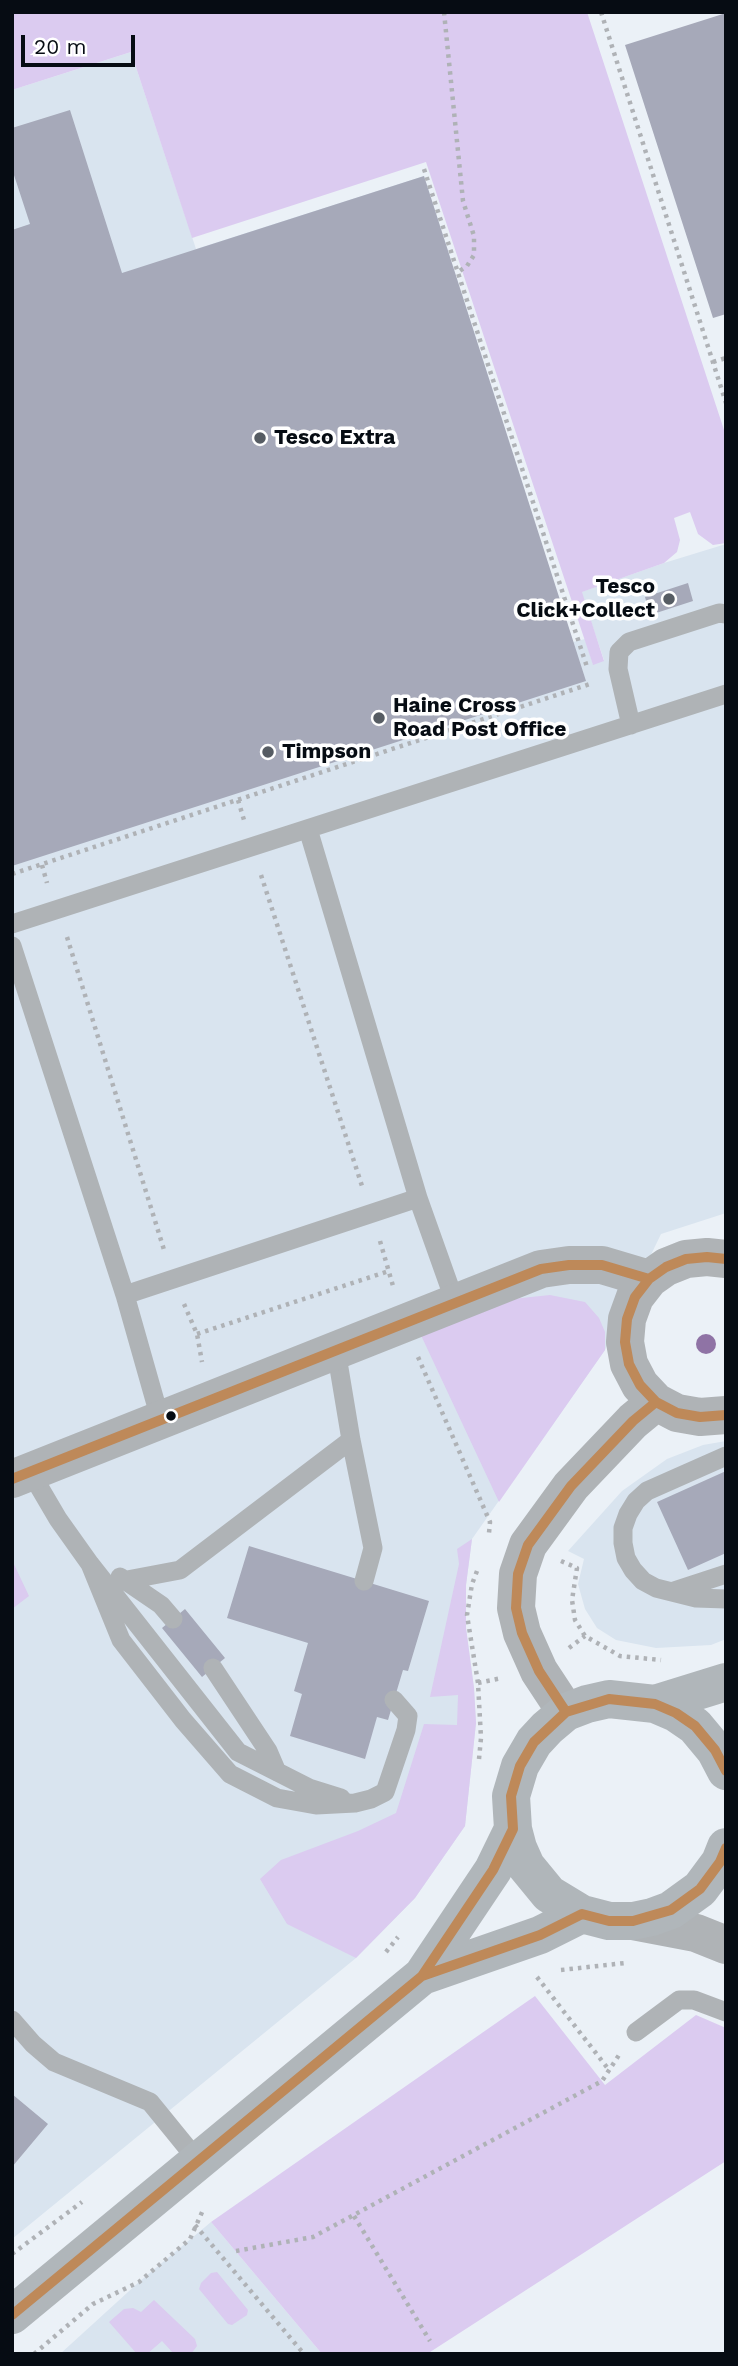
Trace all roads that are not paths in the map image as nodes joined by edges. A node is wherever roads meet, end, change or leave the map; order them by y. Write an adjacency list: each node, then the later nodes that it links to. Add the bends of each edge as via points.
1 (726, 614): 3 (lane, via 629,642 620,652 618,669)
2 (726, 694): 3 (lane)
3 (631, 725): 4 (lane)
4 (308, 829): 5 (lane); 7 (lane)
5 (12, 924)
6 (12, 946): 10 (lane)
7 (418, 1198): 10 (lane); 11 (lane)
8 (726, 1259): 9 (street, via 686,1259)
9 (649, 1279): 11 (street, via 602,1265 569,1265 541,1269); 13 (street, via 635,1297 625,1342 629,1364)
10 (125, 1295): 15 (lane)
11 (455, 1303): 12 (street)
12 (336, 1350): 15 (street); 16 (lane)
13 (656, 1402): 14 (street, via 700,1418); 30 (street, via 571,1486 528,1545 518,1574 516,1608 522,1633 539,1671)
14 (726, 1415)
15 (161, 1422): 18 (street)
16 (351, 1440): 21 (lane, via 180,1570); 22 (lane, via 373,1548)
17 (726, 1456): 23 (lane, via 647,1491 628,1514 623,1528 626,1558 643,1581)
18 (21, 1476): 19 (lane)
19 (90, 1564): 21 (lane); 32 (lane, via 238,1752); 33 (lane, via 121,1640 230,1774 277,1798 316,1805)
20 (726, 1574): 23 (lane)
21 (127, 1580): 25 (lane)
22 (364, 1581)
23 (670, 1593): 24 (lane)
24 (726, 1599)
25 (173, 1619)
26 (213, 1668): 32 (lane)
27 (726, 1682): 29 (main road)
28 (394, 1700): 33 (lane, via 408,1716 385,1792)
29 (655, 1704): 30 (main road, via 608,1699); 31 (main road, via 695,1726)
30 (566, 1712): 34 (main road, via 534,1742 520,1766 511,1796)
31 (726, 1771)
32 (277, 1772): 33 (lane)
33 (355, 1803)
34 (513, 1829): 36 (main road, via 534,1876 549,1894); 39 (main road, via 493,1870)
35 (726, 1847): 37 (main road, via 700,1889 671,1910)
36 (582, 1914): 37 (main road); 39 (main road, via 516,1944)
37 (633, 1921): 38 (street, via 696,1933)
38 (726, 1945)
39 (422, 1976): 43 (main road)
40 (726, 2012): 42 (lane, via 694,2000 679,2000)
41 (12, 2020): 43 (lane, via 54,2062 150,2102)
42 (636, 2032)
43 (198, 2161): 44 (main road)
44 (12, 2315)

